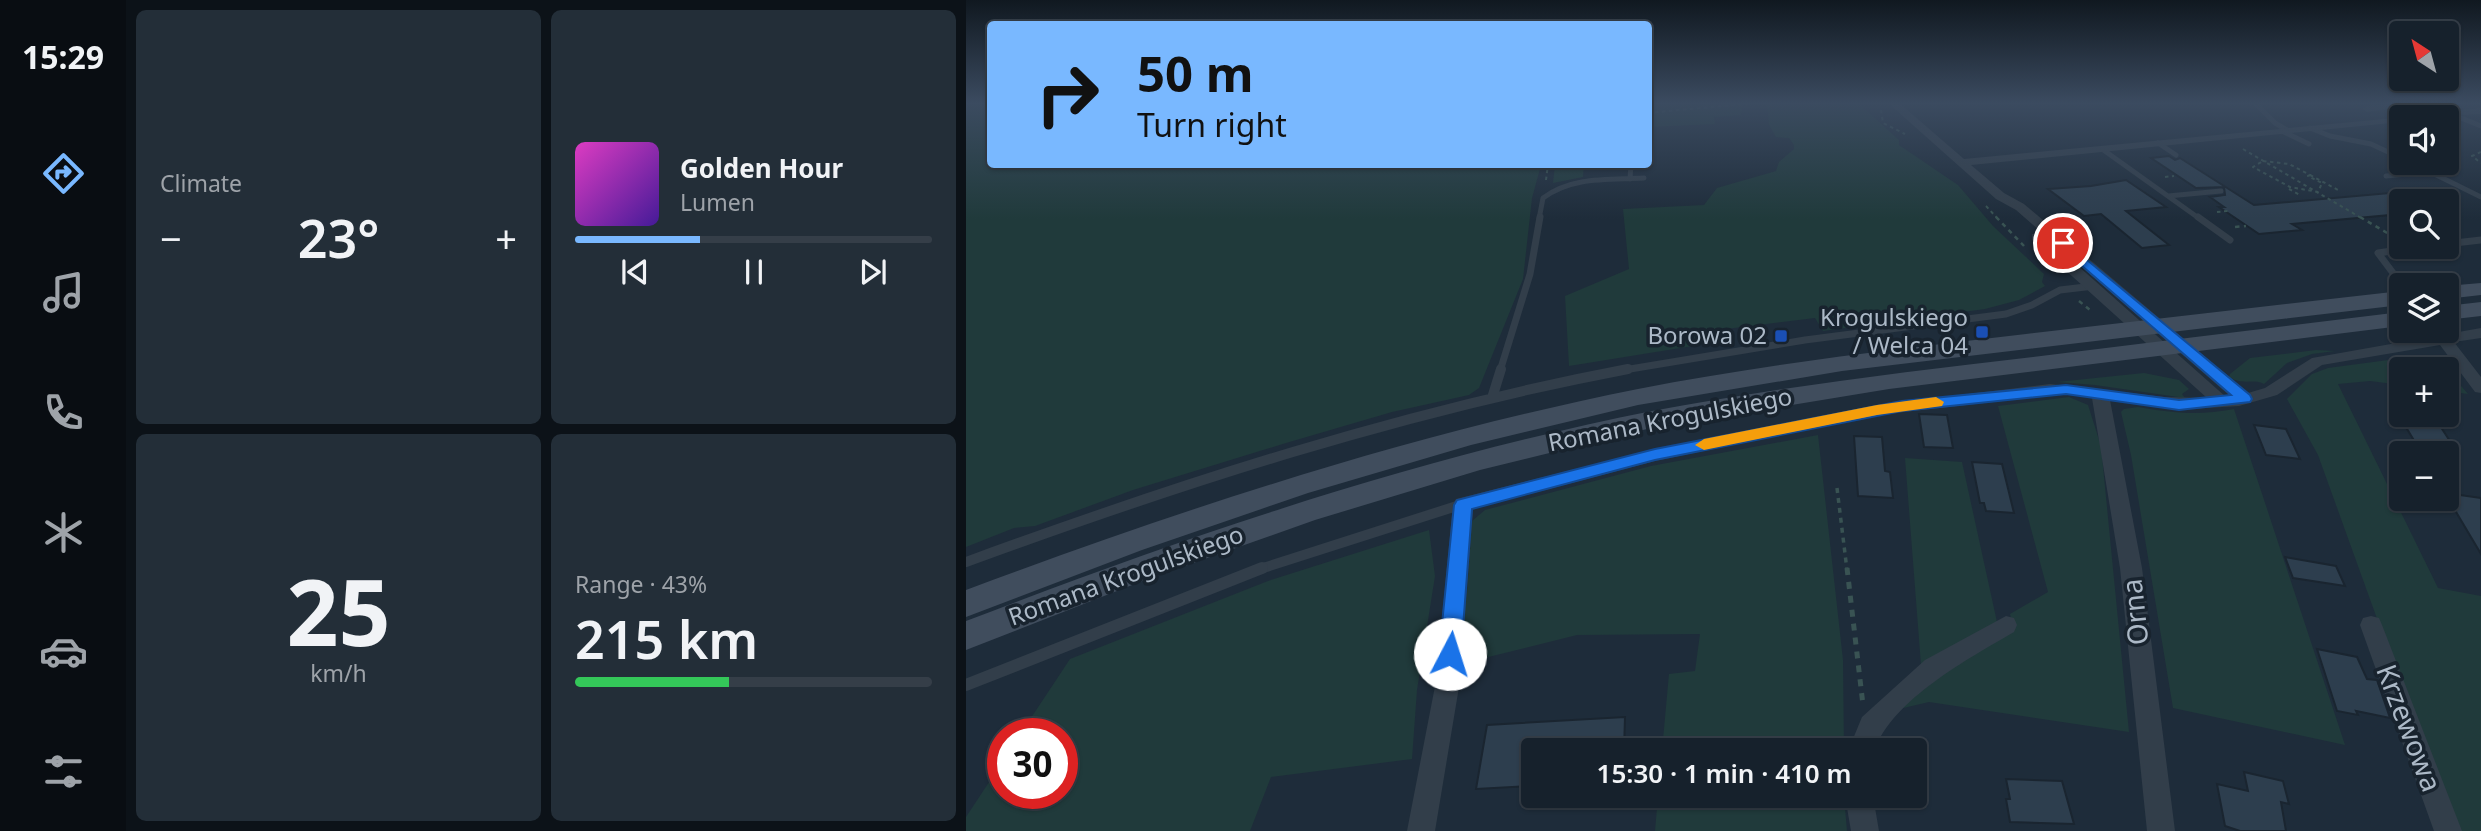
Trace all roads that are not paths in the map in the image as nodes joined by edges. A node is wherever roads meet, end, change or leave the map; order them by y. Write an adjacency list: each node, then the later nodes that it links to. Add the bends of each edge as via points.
1 (1936, 141): 10 (street)
2 (2181, 141): 5 (street)
3 (2303, 141): 6 (lane)
4 (2354, 141): 8 (lane)
5 (2158, 143): 7 (street); 9 (lane)
6 (2309, 144)
7 (2102, 149): 10 (street); 19 (lane)
8 (2389, 152)
9 (2176, 155)
10 (1961, 163): 18 (street)
11 (1631, 168): 16 (lane)
12 (2397, 175): 14 (lane)
13 (2436, 175): 20 (lane)
14 (2386, 176)
15 (1644, 178): 16 (lane)
16 (1630, 179): 41 (lane, via 1565,186 1543,198 1530,274)
17 (2221, 191): 19 (lane)
18 (2000, 196): 26 (street, via 2020,207); 27 (street, via 2006,209)
19 (2168, 196): 21 (lane)
20 (2481, 197)
21 (2230, 240)
22 (2481, 240): 23 (lane)
23 (2459, 243)
24 (2389, 251): 25 (lane, via 2378,253)
25 (2393, 273)
26 (2110, 284): 27 (lane); 35 (street)
27 (2091, 286): 35 (street); 41 (lane, via 2060,290 2006,314 1734,350)
28 (2481, 289): 29 (main road)
29 (2459, 292)
30 (2389, 300): 35 (main road, Romana Krogulskiego)
31 (2481, 309): 32 (main road)
32 (2459, 312)
33 (2389, 320): 35 (main road, Romana Krogulskiego)
34 (2481, 332): 36 (street)
35 (2160, 337): 42 (street); 43 (street); 46 (main road, Romana Krogulskiego, via 1765,374 1639,397 1497,429 1292,487); 49 (main road, Romana Krogulskiego, via 1802,393 1472,462 1310,510)
36 (2459, 337)
37 (2426, 343): 42 (street, via 2308,364 2279,387)
38 (2446, 343): 39 (street)
39 (2481, 388)
40 (2100, 394): 43 (street, via 2179,405); 44 (street, via 2050,390 1877,410 1655,455); 55 (street, Orna, via 2131,568)
41 (1492, 398): 45 (lane, via 1234,470)
42 (2244, 399): 43 (street)
43 (2222, 402)
44 (1463, 505): 50 (lane, via 1251,572); 53 (street, via 1448,681)
45 (966, 562)
46 (966, 604)
47 (2006, 625): 51 (street, via 1933,667 1871,724)
48 (2371, 625): 56 (street, Krzewowa)
49 (966, 636)
50 (966, 685)
51 (1866, 738)
52 (1861, 808): 54 (street)
53 (1421, 831)
54 (1865, 831)
55 (2161, 831)
56 (2448, 831)

